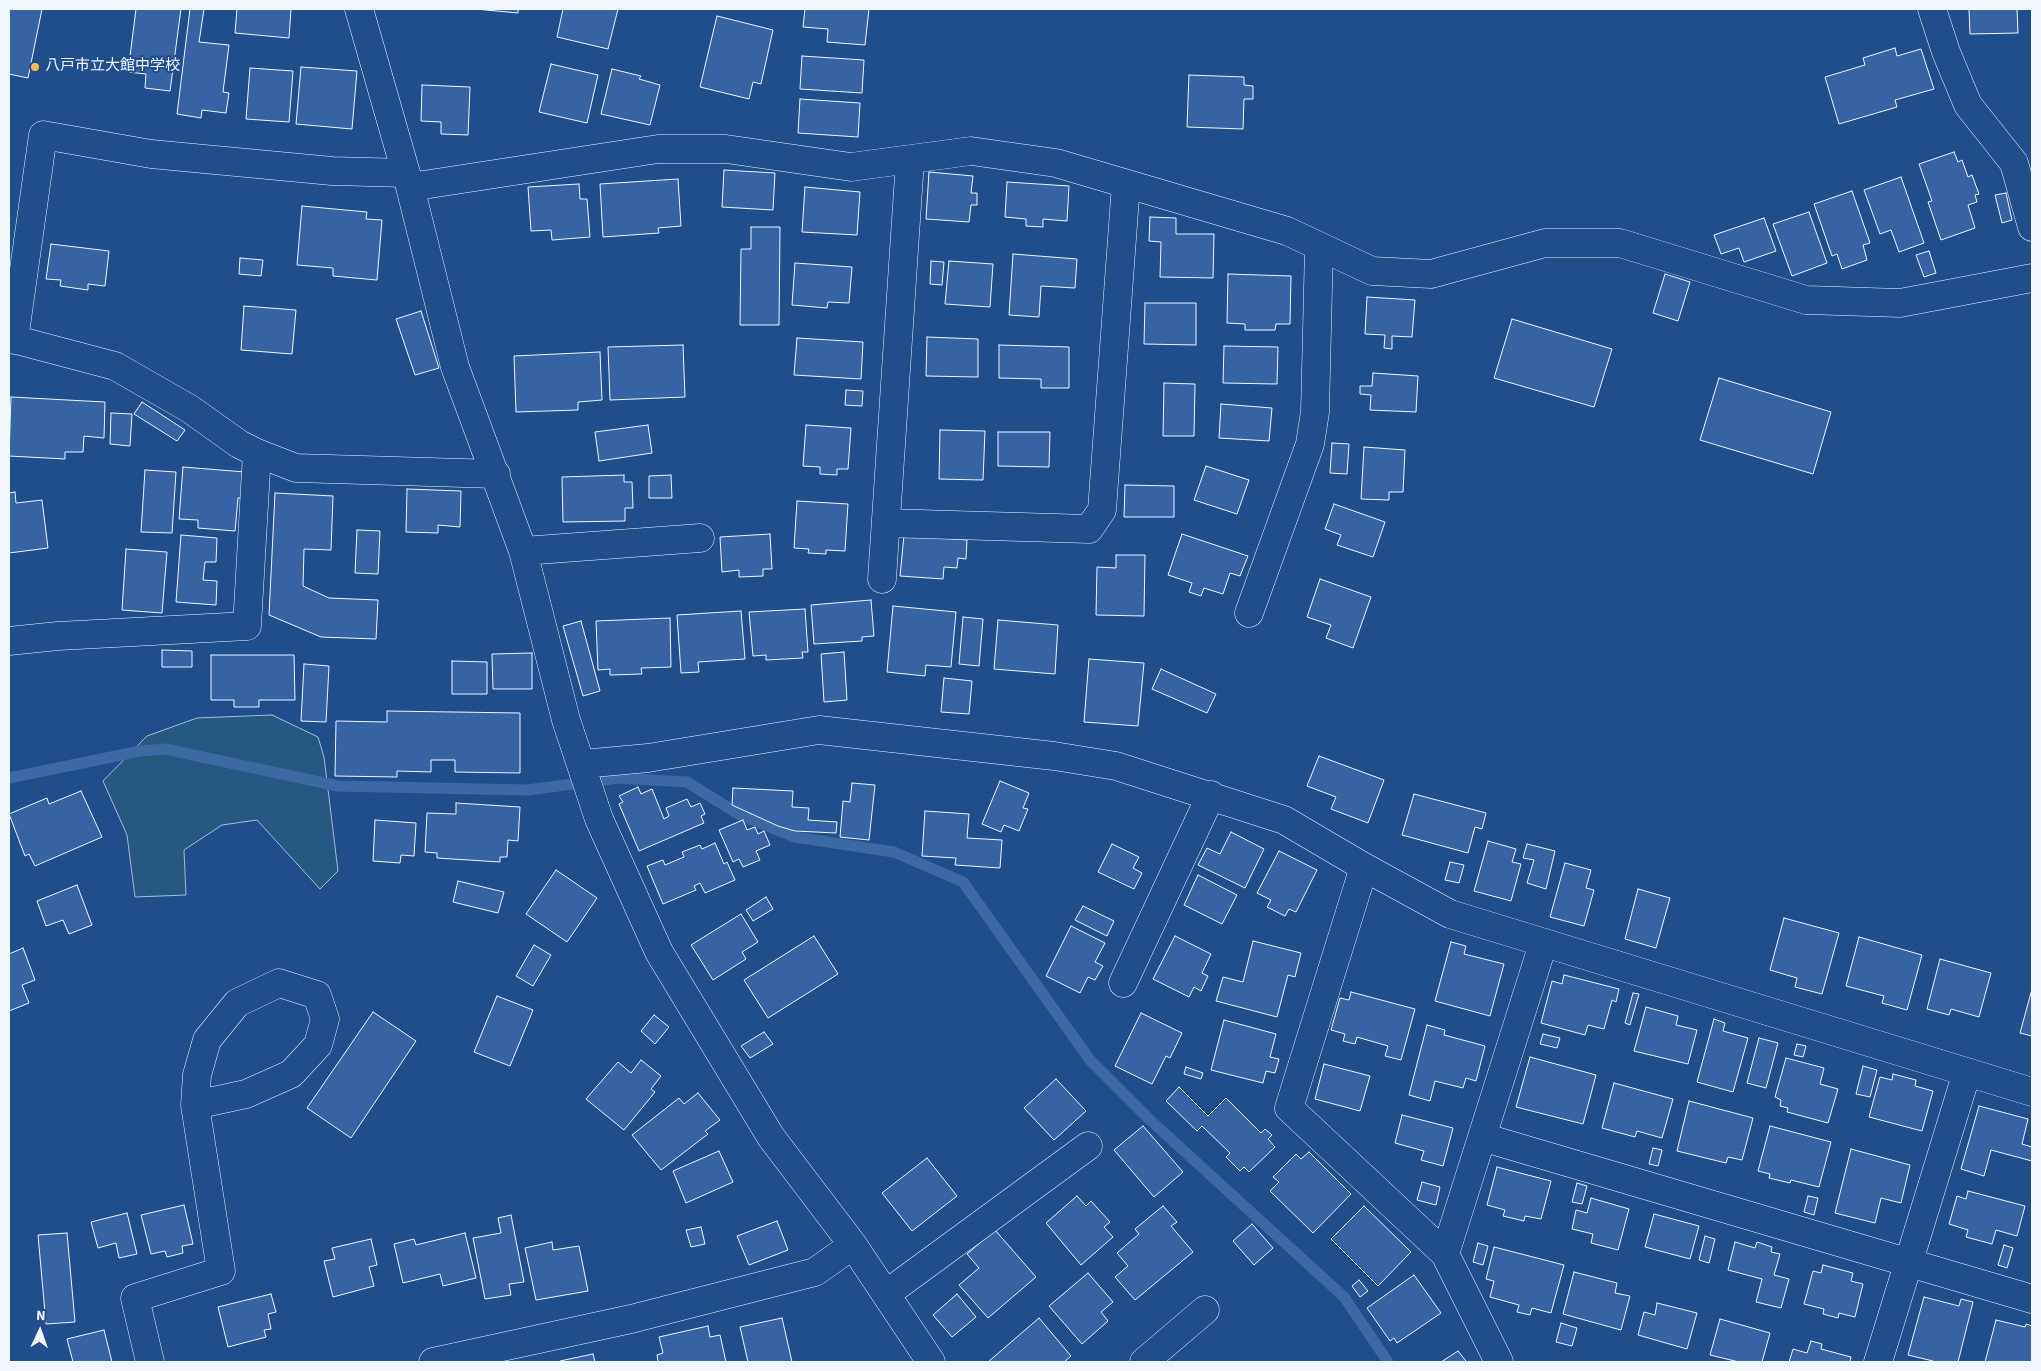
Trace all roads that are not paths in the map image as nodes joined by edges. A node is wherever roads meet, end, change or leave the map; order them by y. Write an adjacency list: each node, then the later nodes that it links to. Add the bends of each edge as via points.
1 (359, 9): 4 (street)
2 (1932, 9): 6 (street, via 1968,105 2014,163)
3 (910, 160): 4 (street, via 851,168 726,149 658,150); 5 (street, via 971,151 1056,163); 12 (street)
4 (408, 180): 9 (street, via 151,154 43,135); 11 (street, via 454,367)
5 (1126, 184): 7 (street, via 1287,231); 12 (street, via 1102,510 1089,529)
6 (2032, 227)
7 (1320, 247): 8 (street, via 1372,271 1431,274 1545,243 1620,243 1806,300 1900,303); 16 (street, via 1316,412 1310,444)
8 (2032, 278)
9 (12, 339): 10 (street, via 115,366 190,409)
10 (257, 453): 11 (street, via 296,468); 17 (street, via 247,626)
11 (496, 474): 14 (street)
12 (886, 523): 15 (street)
13 (700, 538): 14 (street)
14 (523, 551): 18 (street, via 566,720)
15 (882, 578)
16 (1249, 613)
17 (9, 641)
18 (582, 764): 19 (street, via 648,758 819,730 1116,766); 28 (street, via 599,819 659,952 771,1137)
19 (1211, 795): 20 (street, via 1284,820); 22 (street)
20 (1364, 868): 21 (street, via 1450,914); 29 (street, via 1289,1108)
21 (1543, 944): 23 (street); 26 (street)
22 (1123, 983)
23 (1967, 1072): 24 (street); 30 (street)
24 (2032, 1092)
25 (195, 1105): 25 (street, via 197,1075 207,1040 237,1003 279,983 317,996 325,1019 318,1045 291,1074 246,1094); 35 (street, via 221,1270 135,1298)
26 (1482, 1137): 29 (street); 30 (street)
27 (1088, 1146): 31 (street)
28 (853, 1245): 31 (street); 36 (street, via 815,1272 632,1319)
29 (1445, 1254): 34 (street)
30 (1908, 1261): 32 (street); 40 (street)
31 (886, 1294): 37 (street)
32 (2032, 1299)
33 (1205, 1310): 38 (street)
34 (1496, 1358): 39 (street)
35 (150, 1362)
36 (433, 1362)
37 (931, 1362)
38 (1144, 1362)
39 (1520, 1362)
40 (1878, 1362)

